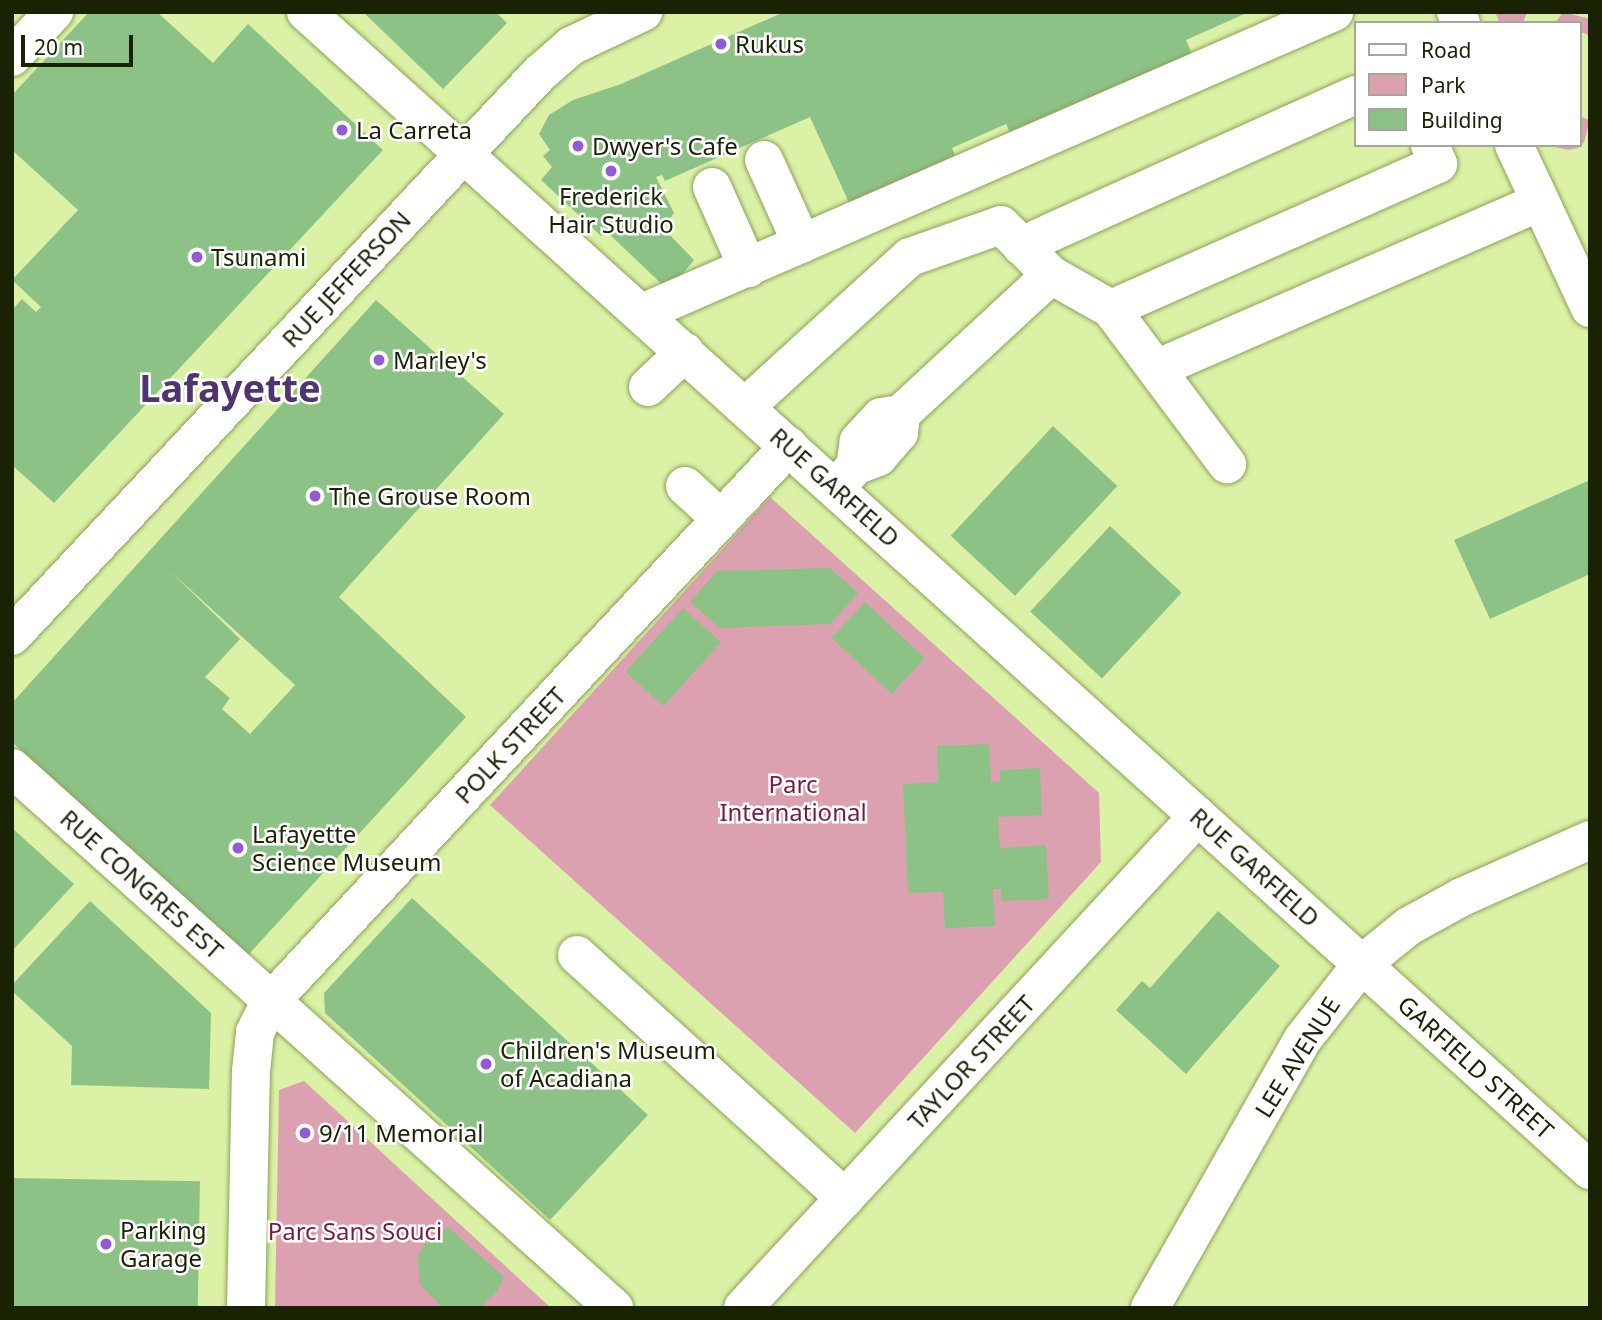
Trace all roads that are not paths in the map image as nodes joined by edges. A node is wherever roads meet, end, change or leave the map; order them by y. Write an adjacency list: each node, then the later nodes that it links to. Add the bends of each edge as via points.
1 (54, 12): 5 (street)
2 (306, 12): 9 (street, RUE GARFIELD)
3 (643, 12): 9 (street, RUE JEFFERSON, via 571,46)
4 (1334, 12): 13 (street)
5 (12, 57)
6 (1354, 95): 14 (street)
7 (1431, 147): 17 (street, via 1438,164)
8 (1515, 147): 12 (street)
9 (464, 152): 19 (street, RUE GARFIELD); 29 (street, RUE JEFFERSON)
10 (764, 160): 13 (street)
11 (712, 187): 15 (street)
12 (1540, 202): 18 (street); 21 (street)
13 (802, 244): 15 (street)
14 (1021, 246): 16 (street); 23 (street, via 1001,225 910,257)
15 (748, 268): 19 (street)
16 (1051, 275): 17 (street); 26 (street, via 901,414 899,433 878,457)
17 (1111, 309): 21 (street)
18 (1590, 309)
19 (642, 313): 20 (street, RUE GARFIELD)
20 (685, 352): 22 (street); 23 (street, RUE GARFIELD)
21 (1156, 369): 25 (street)
22 (648, 387)
23 (745, 407): 24 (street, RUE GARFIELD)
24 (789, 446): 26 (street, RUE GARFIELD); 28 (street, POLK STREET)
25 (1227, 464)
26 (846, 477): 31 (street, RUE GARFIELD)
27 (684, 486): 28 (street)
28 (721, 519): 35 (street, POLK STREET)
29 (12, 636)
30 (12, 768): 35 (street, RUE CONGRES EST)
31 (1198, 816): 34 (street, RUE GARFIELD); 37 (street, TAYLOR STREET)
32 (1590, 840): 34 (street, LEE AVENUE, via 1462,897 1409,926)
33 (577, 955): 37 (street)
34 (1362, 964): 36 (street, GARFIELD STREET); 41 (street, LEE AVENUE, via 1303,1039)
35 (271, 1000): 38 (street, POLK STREET, via 255,1032 251,1071); 39 (street, RUE CONGRES EST)
36 (1590, 1170)
37 (845, 1198): 40 (street, TAYLOR STREET)
38 (246, 1308)
39 (614, 1308)
40 (743, 1308)
41 (1150, 1308)

